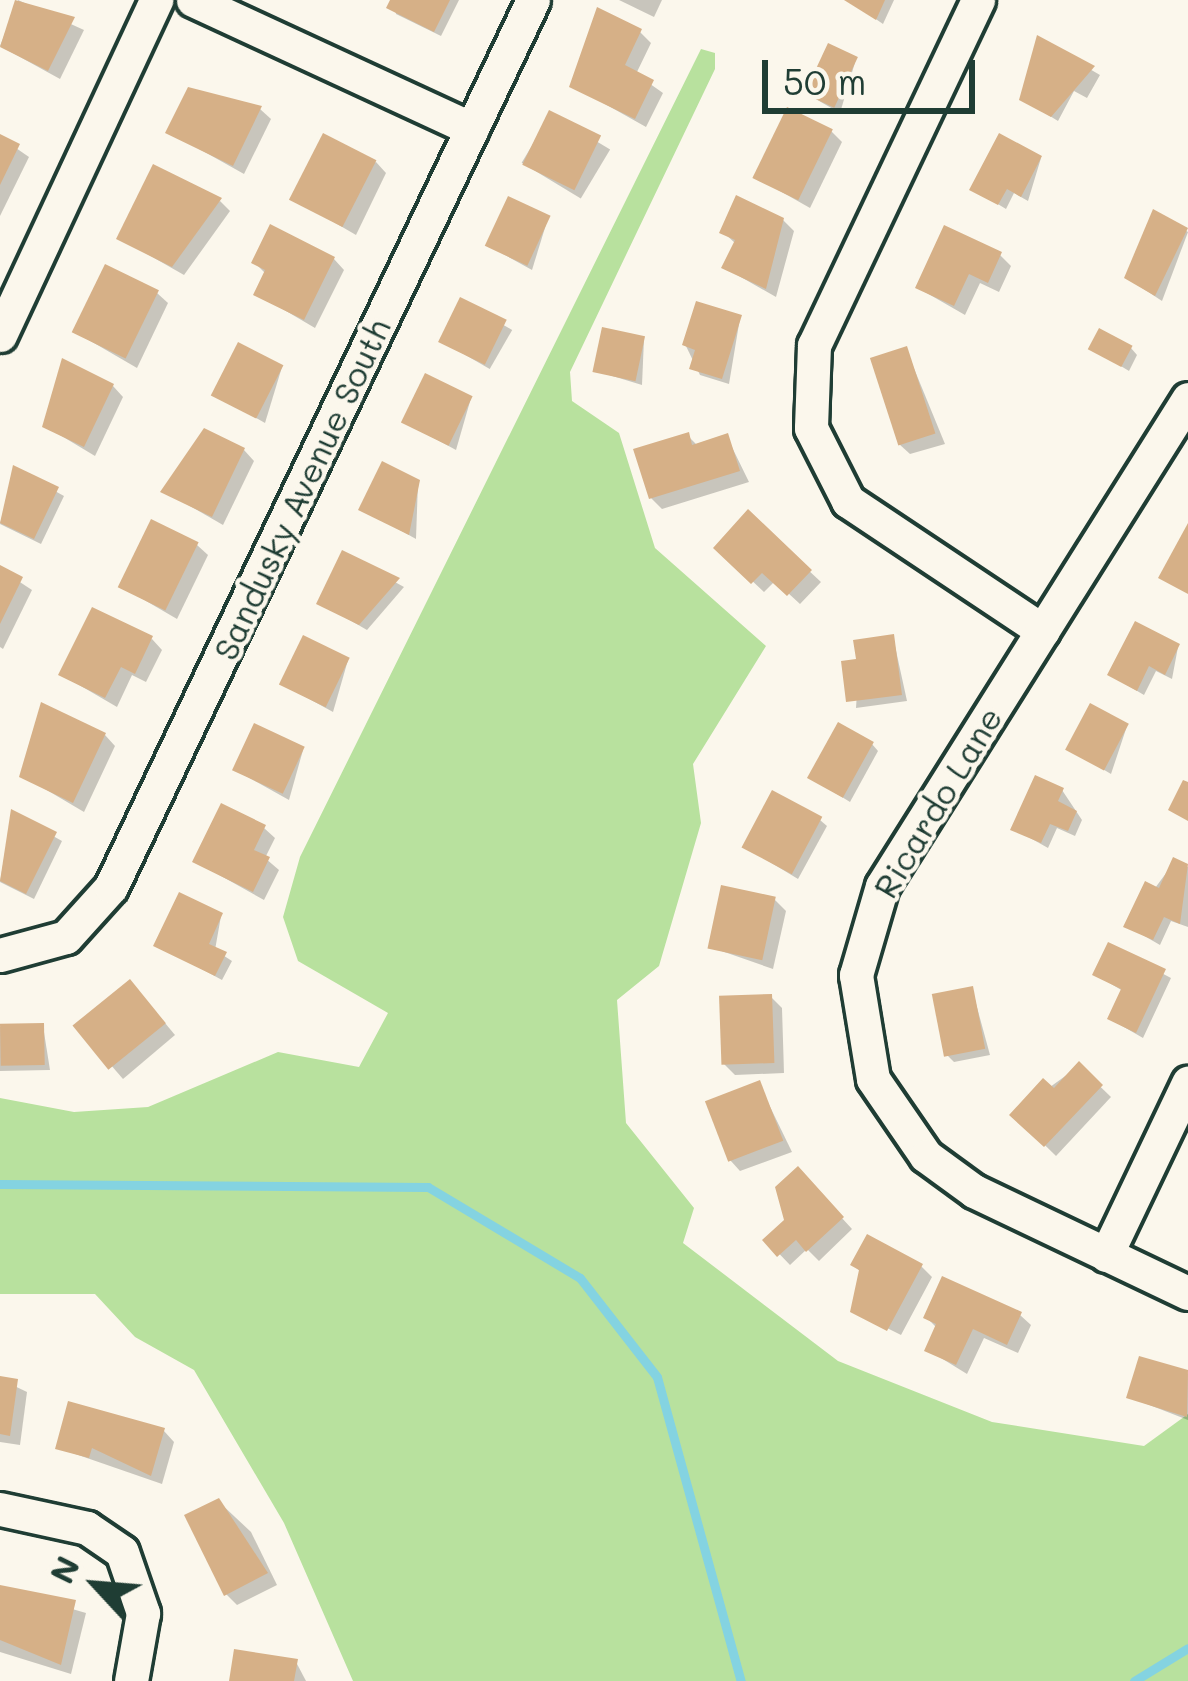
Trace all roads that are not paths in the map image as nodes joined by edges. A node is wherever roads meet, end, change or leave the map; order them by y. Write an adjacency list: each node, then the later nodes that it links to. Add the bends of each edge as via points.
1 (156, 0): 6 (street)
2 (193, 0): 5 (street)
3 (533, 0): 5 (street, Sandusky Avenue South)
4 (978, 0): 9 (street, via 814,345 809,411 848,501)
5 (472, 129): 10 (street, Sandusky Avenue South, via 111,887 66,937)
6 (9, 292): 7 (street)
7 (0, 335)
8 (1188, 399): 9 (street, Ricardo Lane)
9 (1043, 631): 12 (street, Ricardo Lane, via 882,886 861,949 857,1022 873,1078 926,1156)
10 (0, 955)
11 (1188, 1083): 12 (street)
12 (1106, 1255): 13 (street, Ricardo Lane)
13 (1188, 1293)
14 (0, 1509): 15 (street, via 87,1528 122,1552 143,1613)
15 (131, 1681)

